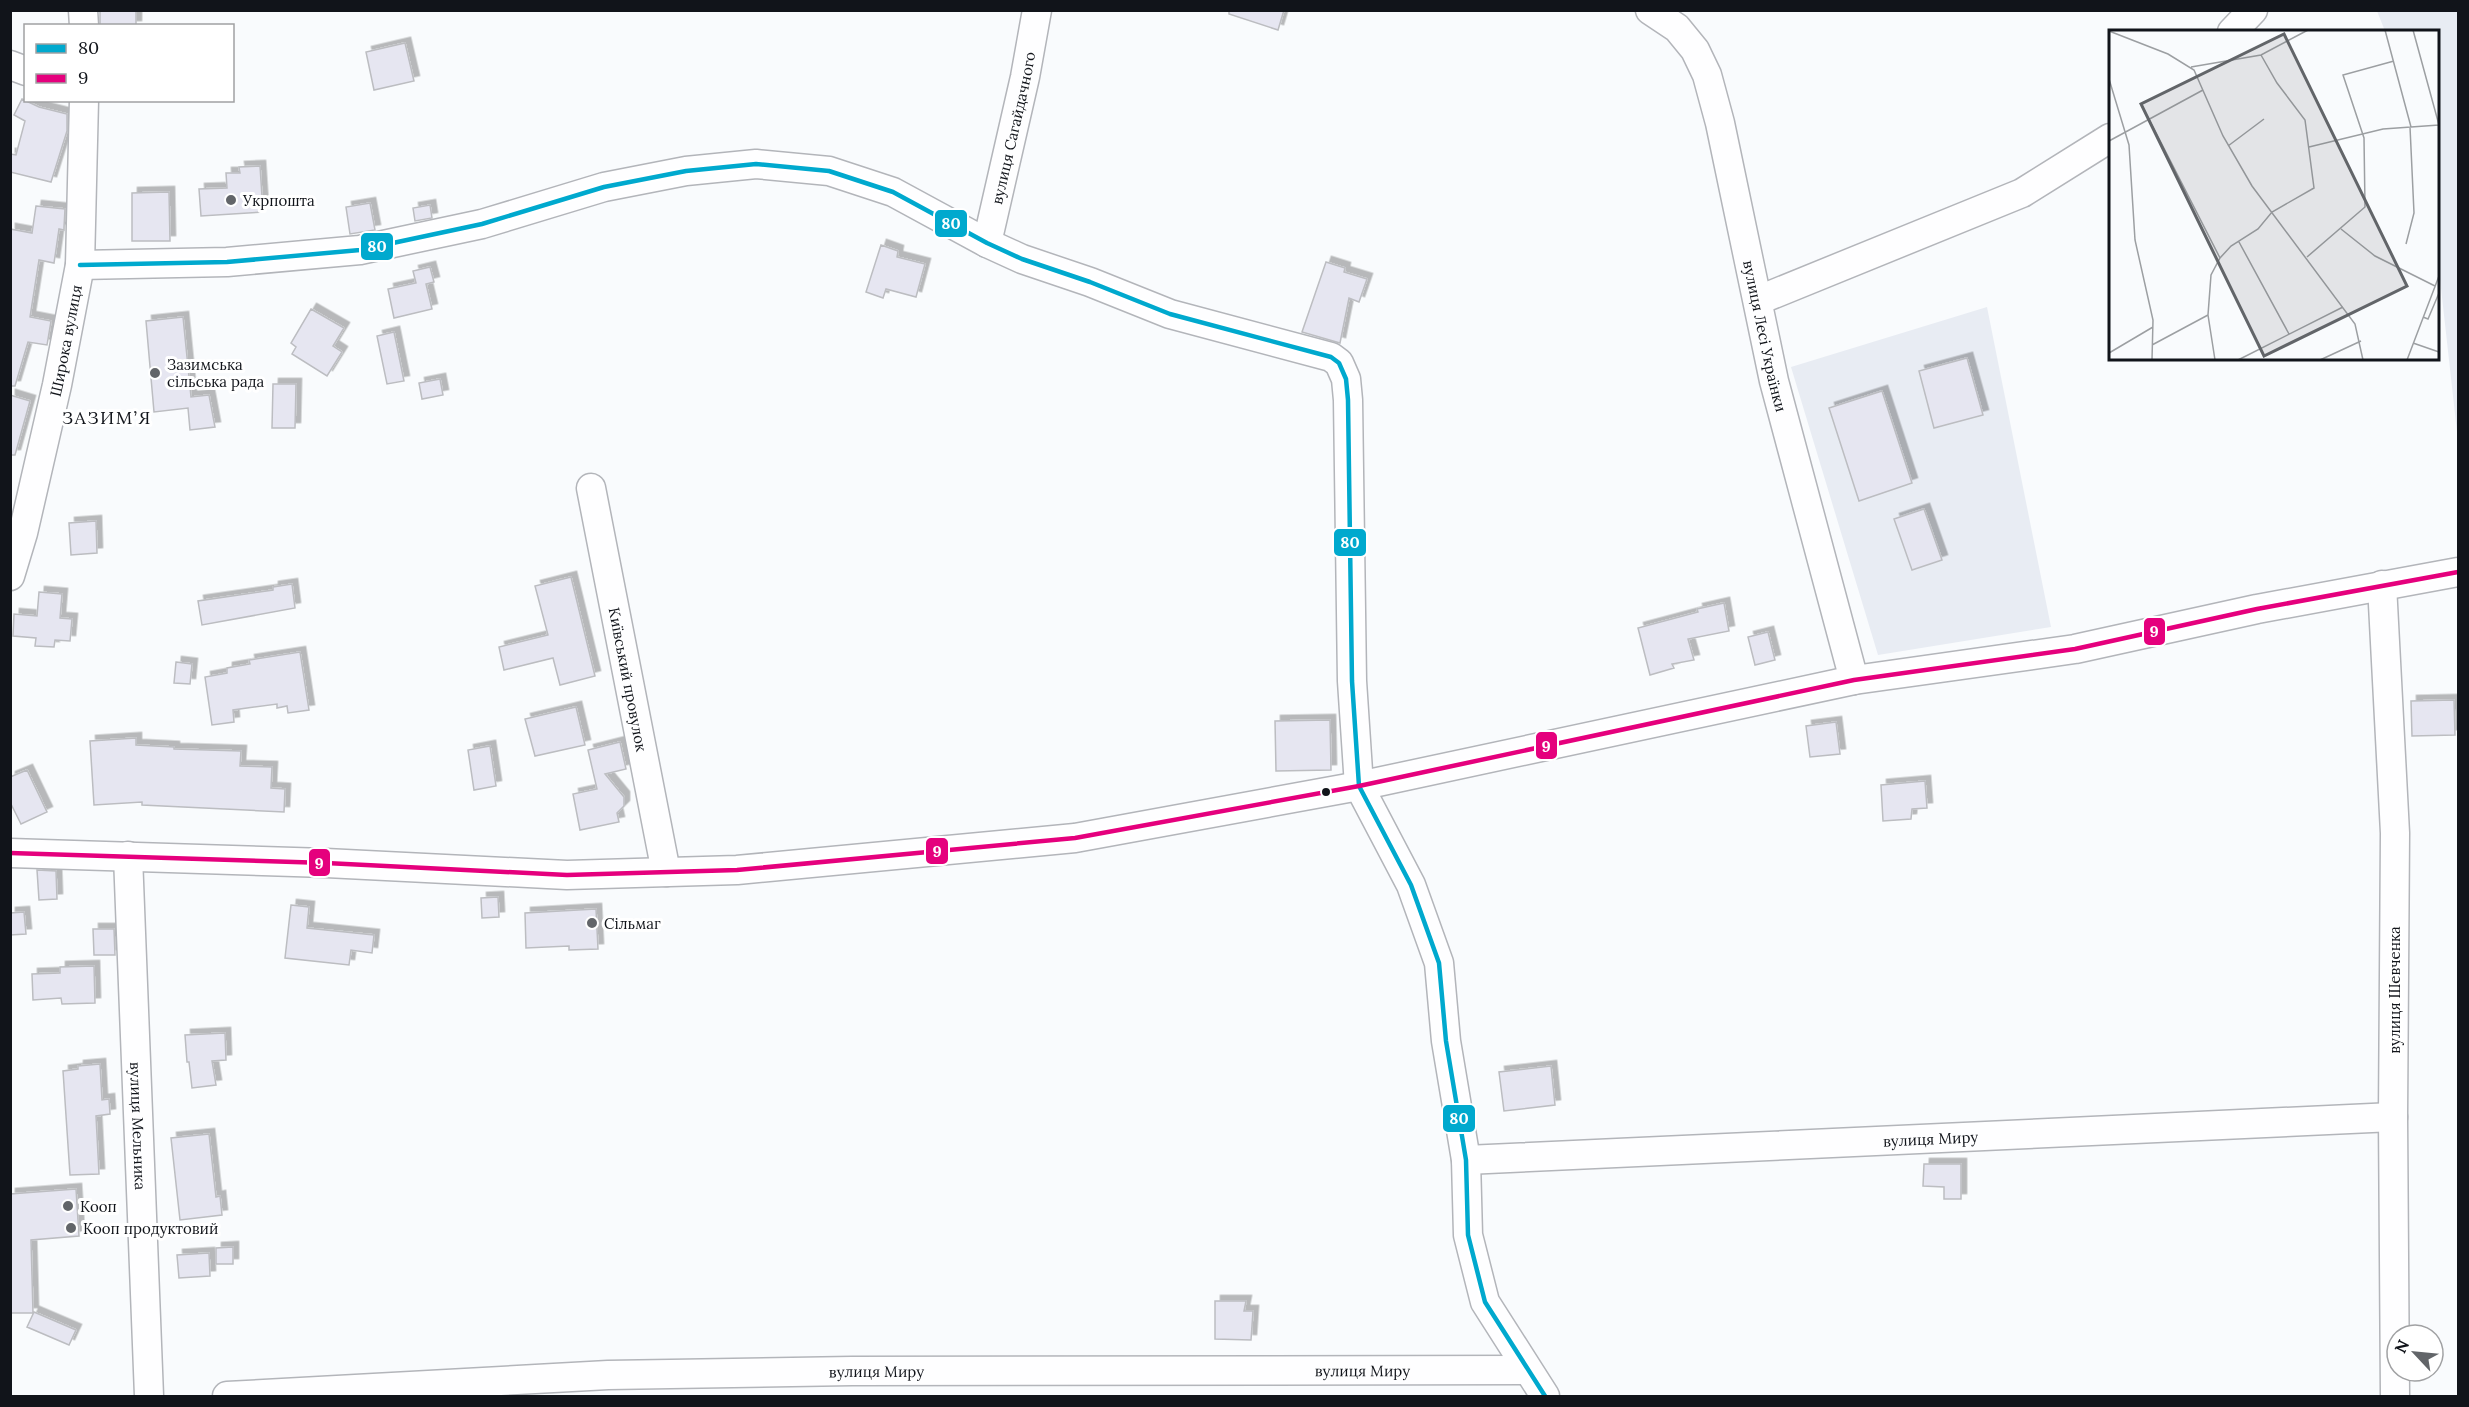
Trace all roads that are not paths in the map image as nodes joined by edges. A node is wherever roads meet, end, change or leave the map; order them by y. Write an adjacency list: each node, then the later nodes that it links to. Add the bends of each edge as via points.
1 (1037, 10): 7 (street, вулиця Сагайдачного)
2 (1650, 10): 9 (street, вулиця Лесі Українки, via 1677,28 1695,50 1707,75)
3 (2253, 10): 4 (street)
4 (2234, 30)
5 (84, 102): 8 (street, Широка вулиця)
6 (2109, 139): 9 (street, via 2022,193)
7 (987, 243): 8 (street, via 893,192 830,171 756,164 686,171 604,187 482,224 360,250 227,262); 15 (street, via 1170,314 1321,353 1339,363 1346,379 1348,400 1352,681)
8 (80, 265): 12 (street, Широка вулиця, via 57,385)
9 (1759, 300): 14 (street, вулиця Лесі Українки, via 1774,381)
10 (591, 488): 18 (street, Київський провулок)
11 (2458, 572): 13 (street)
12 (10, 576)
13 (2382, 585): 14 (street, via 2075,649); 19 (street, вулиця Шевченка, via 2395,833)
14 (1854, 680): 15 (street)
15 (1359, 786): 18 (street, via 1075,838 737,870); 20 (street, via 1411,885 1439,963 1446,1041)
16 (10, 853): 17 (street)
17 (128, 856): 18 (street, via 567,875); 22 (street, вулиця Мельника)
18 (666, 872)
19 (2393, 1118): 20 (street, вулиця Миру); 25 (street, вулиця Шевченка)
20 (1466, 1160): 21 (street, via 1468,1235 1485,1302)
21 (1527, 1370): 23 (street, вулиця Миру, via 608,1375); 24 (street)
22 (149, 1396)
23 (227, 1396)
24 (1545, 1396)
25 (2395, 1396)

